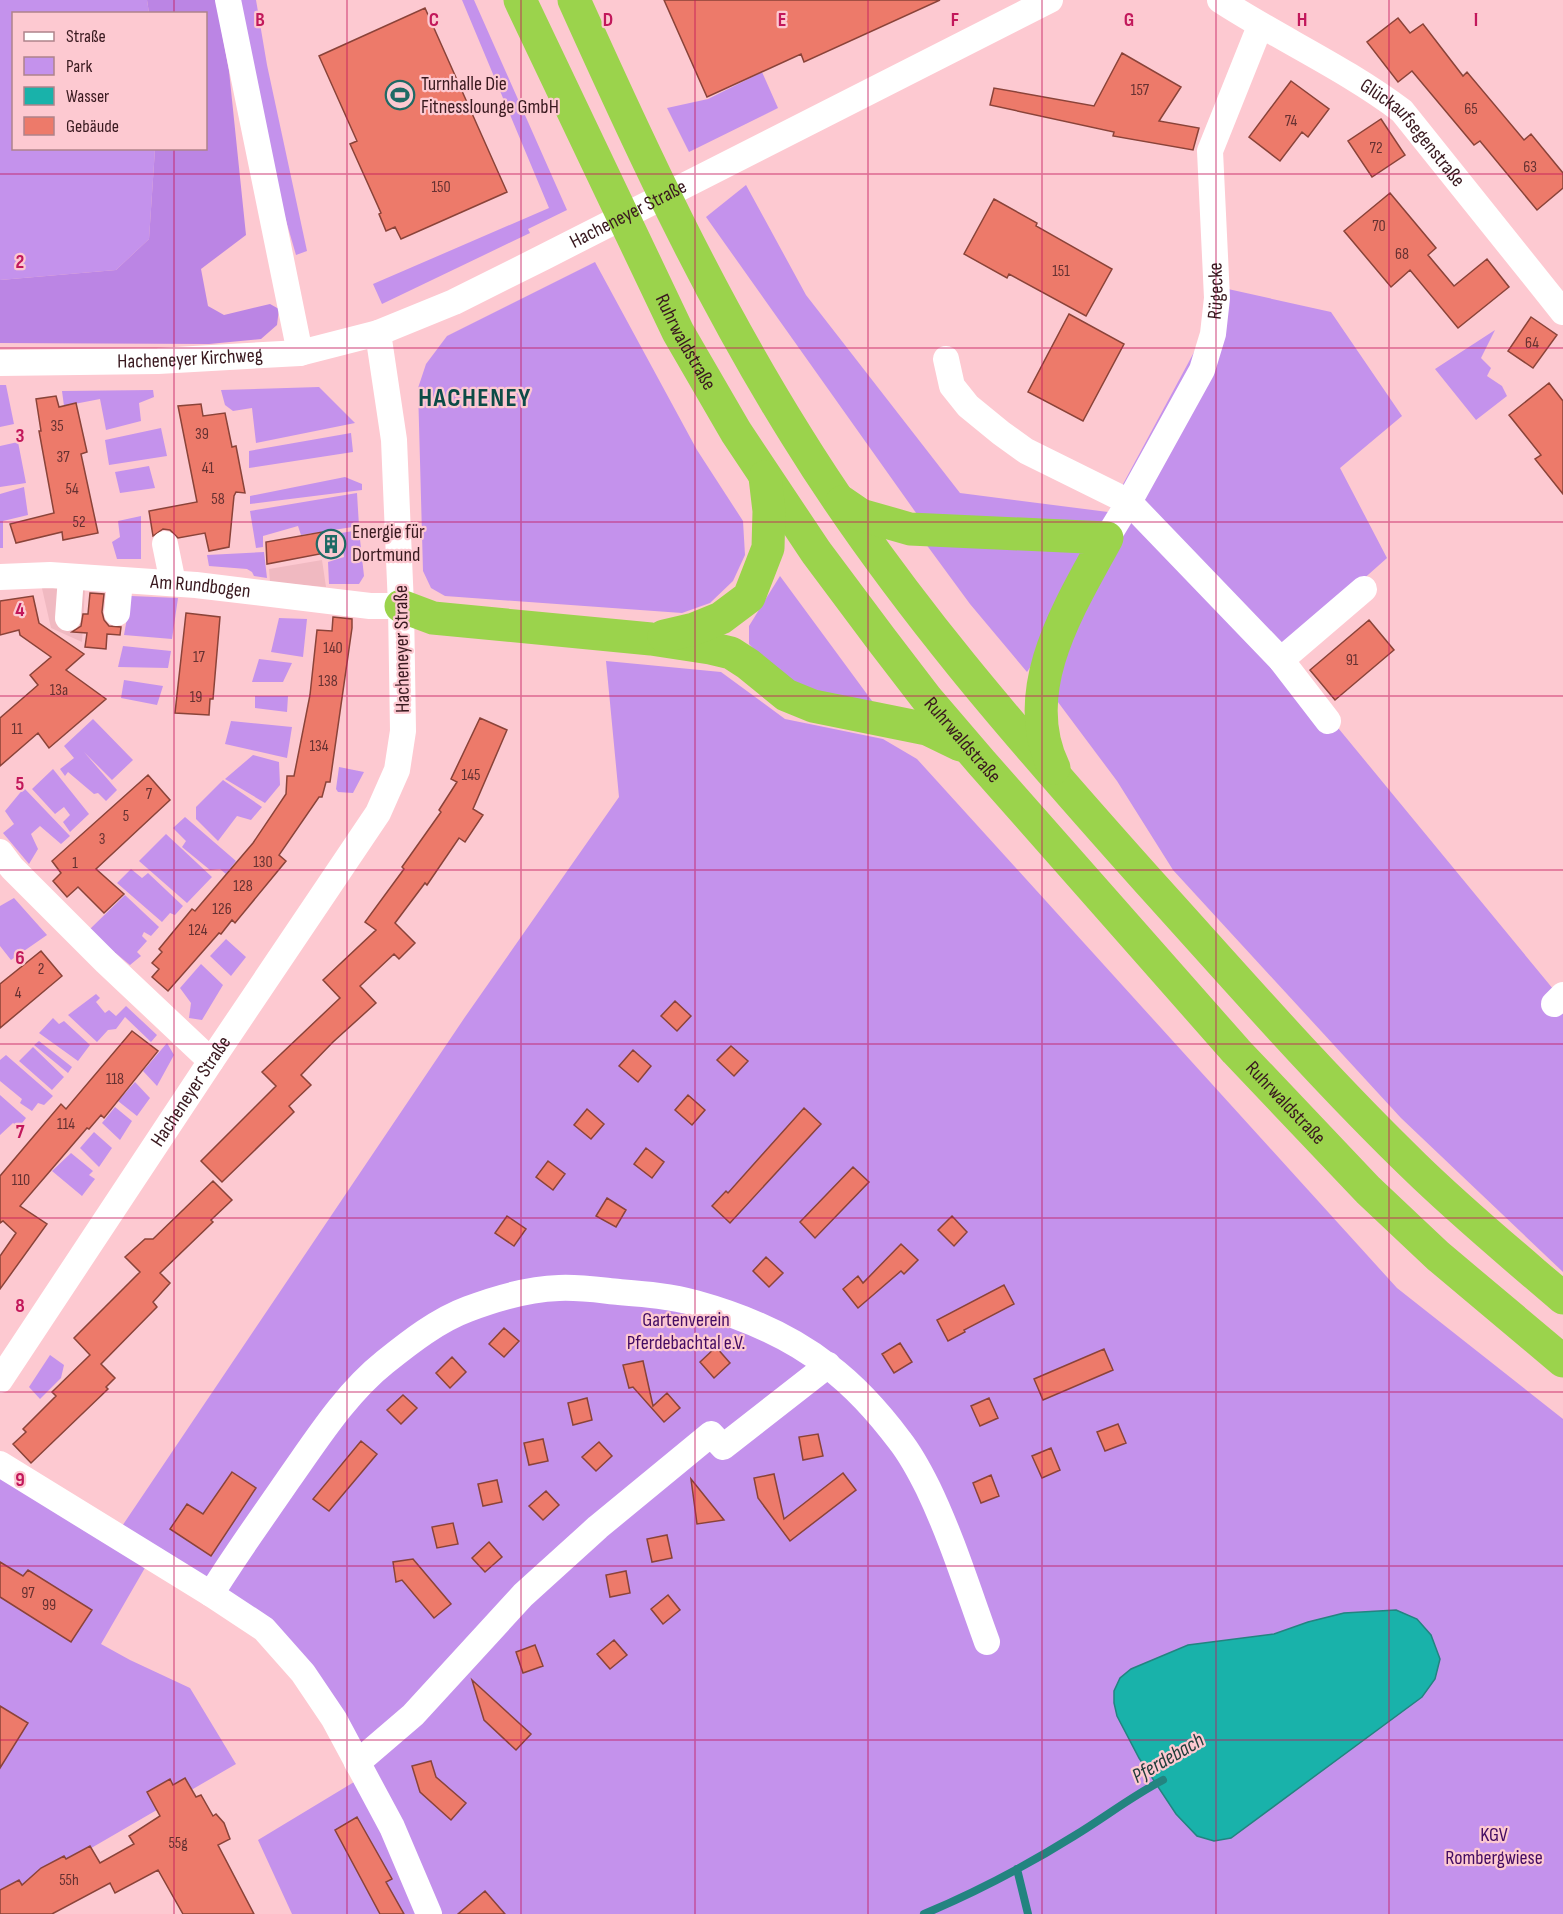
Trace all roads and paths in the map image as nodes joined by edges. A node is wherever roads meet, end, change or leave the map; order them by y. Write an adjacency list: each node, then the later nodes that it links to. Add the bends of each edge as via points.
1 (228, 0): 9 (street)
2 (520, 0): 12 (highway, Ruhrwaldstraße, via 678,332)
3 (574, 0): 13 (highway, via 677,224 758,371)
4 (1050, 0): 8 (street, Hacheneyer Straße, via 544,257 453,302)
5 (1220, 0): 6 (street, Glückaufsegenstraße)
6 (1260, 26): 7 (street, Glückaufsegenstraße, via 1371,88 1402,111); 14 (street, Rügecke, via 1210,151 1217,298 1213,334 1202,370)
7 (1563, 312)
8 (378, 333): 9 (street, Hacheneyer Kirchweg); 22 (street, Hacheneyer Straße, via 394,440)
9 (300, 353): 11 (street, Hacheneyer Kirchweg, via 158,361)
10 (946, 359): 14 (street, via 952,386 968,406 1001,433 1026,451)
11 (0, 363)
12 (764, 474): 25 (highway, via 768,548 749,597 721,618); 28 (highway, Ruhrwaldstraße, via 881,639)
13 (837, 498): 15 (highway, via 861,515 910,530); 29 (highway, via 916,610)
14 (1129, 502): 15 (street, Rügecke); 26 (street)
15 (1107, 538): 29 (highway, via 1063,623 1042,687 1044,746)
16 (165, 544): 20 (street)
17 (0, 577): 18 (street, Am Rundbogen)
18 (71, 577): 19 (street, Am Rundbogen); 24 (street)
19 (120, 580): 20 (street, Am Rundbogen); 23 (street)
20 (172, 583): 22 (street, Am Rundbogen, via 370,606)
21 (1364, 589): 26 (street)
22 (401, 606): 25 (highway, via 433,618); 31 (street, Hacheneyer Straße, via 403,731 397,770 378,813)
23 (117, 613)
24 (68, 618)
25 (651, 639): 28 (highway, via 731,653 786,695 813,706 927,729 958,743)
26 (1281, 660): 27 (street)
27 (1328, 721)
28 (981, 762): 33 (highway, Ruhrwaldstraße, via 1236,1051 1368,1190 1438,1256)
29 (1063, 786): 32 (highway, via 1277,1024 1414,1167)
30 (0, 852): 31 (street, via 106,962)
31 (211, 1061): 35 (street, Hacheneyer Straße)
32 (1563, 1298)
33 (1563, 1361)
34 (828, 1365): 37 (street, via 752,1322 693,1302 634,1293 559,1288 525,1292 465,1310 411,1342 366,1379 309,1450); 38 (street, via 868,1401 903,1443 939,1510); 39 (street, via 723,1447 711,1434 598,1527 523,1595 413,1715)
35 (0, 1380)
36 (0, 1464): 37 (street)
37 (211, 1594): 39 (street, via 264,1629 303,1673)
38 (987, 1642)
39 (357, 1763): 40 (street, via 392,1827)
40 (429, 1914)

